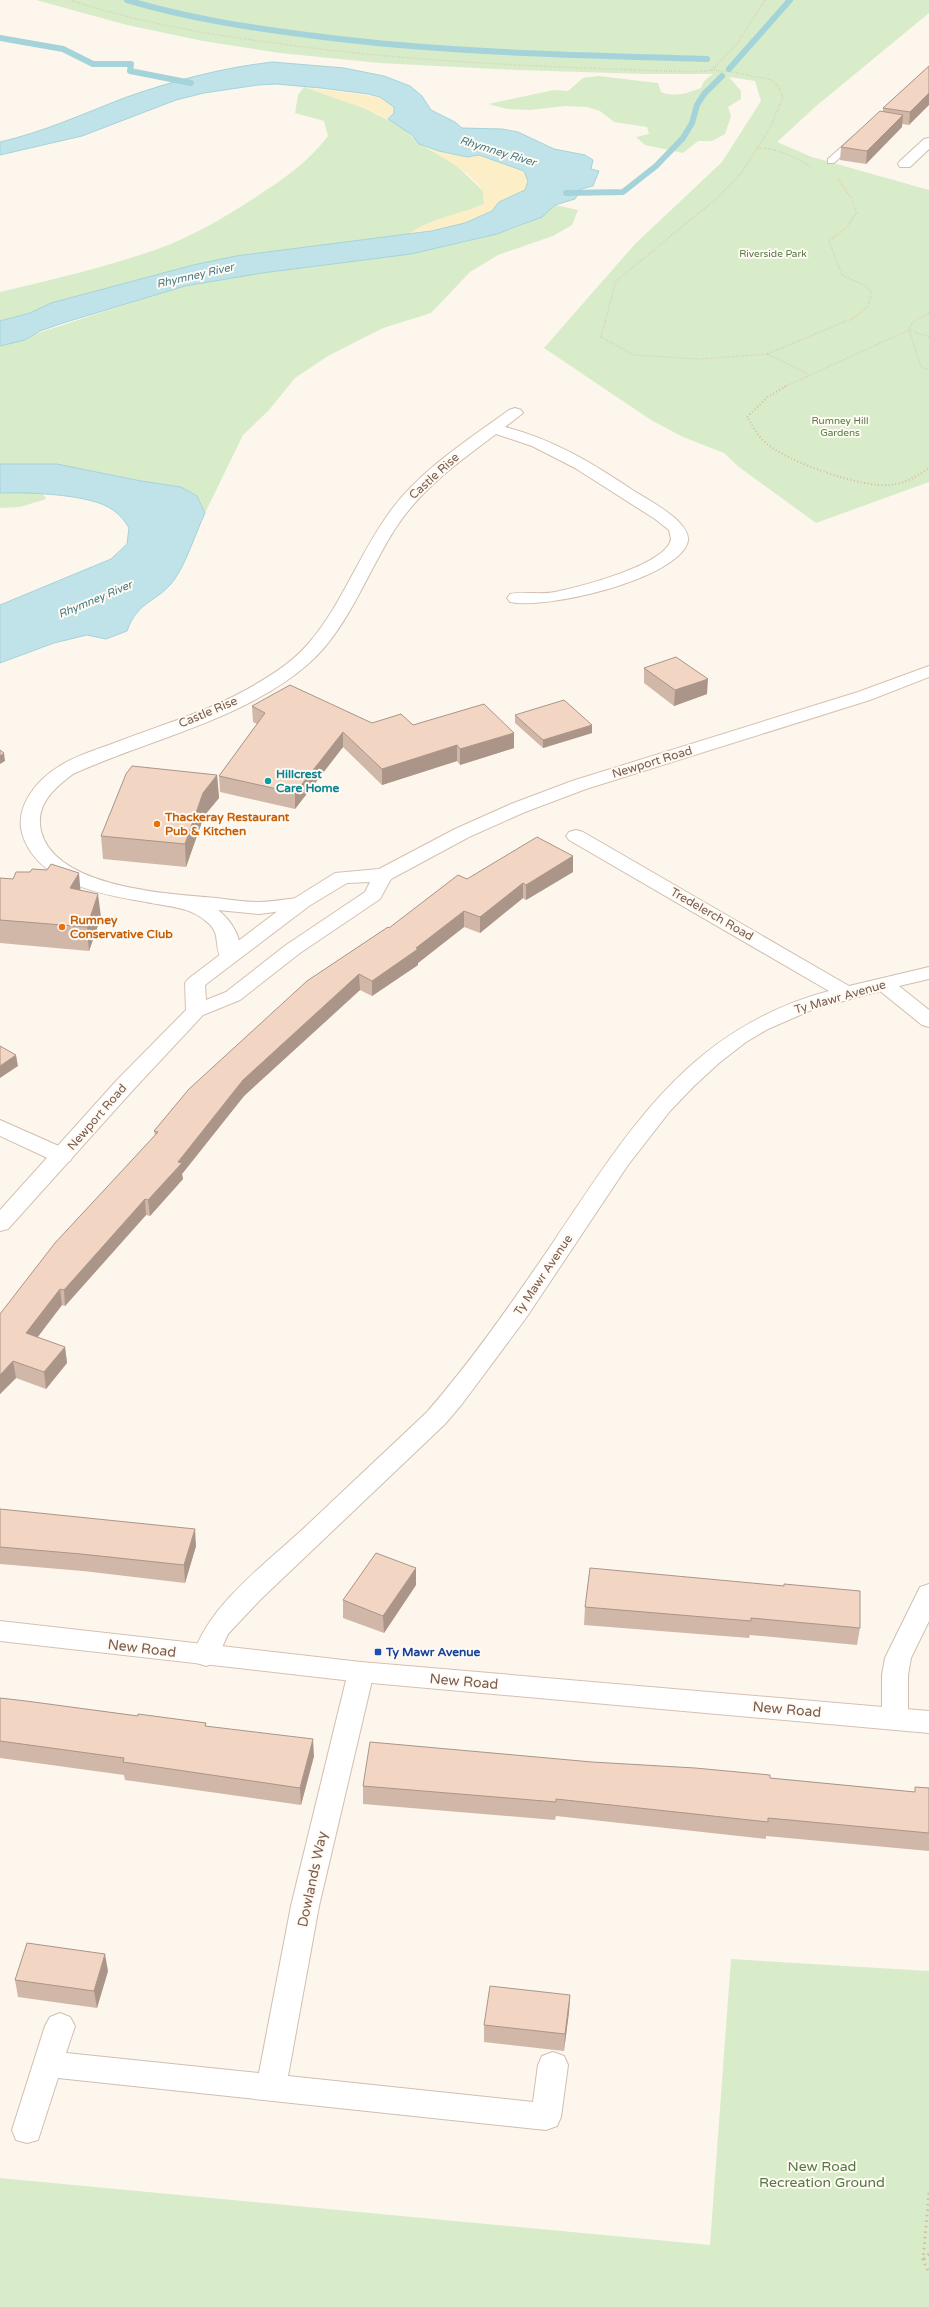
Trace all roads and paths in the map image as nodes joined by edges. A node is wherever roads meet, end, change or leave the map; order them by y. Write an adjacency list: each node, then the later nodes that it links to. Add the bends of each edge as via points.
1 (70, 0): 3 (path, via 125,16 220,36 357,55 487,64 696,72)
2 (765, 0): 3 (path, via 736,46)
3 (712, 70): 6 (path, via 760,77 772,80 778,86 783,98)
4 (860, 134): 7 (lane)
5 (929, 142): 8 (street)
6 (758, 148): 9 (path, via 767,148 792,156); 14 (path, via 742,172 717,198 616,281 601,337 634,355 700,359)
7 (831, 161)
8 (905, 164)
9 (813, 168)
10 (835, 176): 14 (path, via 852,196 858,212 854,220 829,241 842,274 872,292 868,306 854,318)
11 (929, 313): 12 (path, via 912,323)
12 (909, 330): 13 (path); 15 (path, via 921,368); 16 (path)
13 (929, 337)
14 (767, 354): 16 (path)
15 (929, 370)
16 (809, 374): 19 (path, via 753,407 747,417 767,444 794,459 845,479 889,485 918,476)
17 (515, 413): 18 (street, Castle Rise)
18 (493, 429): 20 (street, via 519,435 547,446 660,515 673,524 678,535 679,544 672,555 645,570 588,590 554,597); 24 (street, Castle Rise, via 444,466 405,503 377,544 328,628 301,661 238,700 66,770 51,780 41,792 31,814 33,835 50,860 60,868 110,888)
19 (929, 468)
20 (516, 598)
21 (929, 671): 23 (street, Newport Road, via 849,701 579,785 462,833)
22 (576, 836): 29 (street, Tredelerch Road)
23 (383, 875): 25 (street, Newport Road, via 342,878); 30 (street, Newport Road, via 373,895 293,949 233,996)
24 (190, 903): 25 (street, Castle Rise, via 258,908); 26 (street, Castle Rise, via 213,915 222,924 228,935)
25 (298, 904): 26 (street, Newport Road)
26 (229, 955): 30 (street, Newport Road, via 195,983)
27 (929, 973): 28 (street, Ty Mawr Avenue)
28 (884, 984): 29 (street, Ty Mawr Avenue); 31 (street)
29 (847, 993): 37 (street, Ty Mawr Avenue, via 793,1010 740,1037 706,1062 677,1091 627,1148 521,1308 457,1395 436,1418 251,1593 211,1638)
30 (196, 1011): 33 (street, Newport Road)
31 (929, 1021)
32 (0, 1127): 33 (street)
33 (62, 1156): 34 (street, Newport Road)
34 (0, 1224)
35 (929, 1594): 39 (street, via 898,1658 895,1675)
36 (0, 1631): 37 (street, New Road)
37 (206, 1656): 38 (street, New Road)
38 (361, 1672): 39 (street, New Road); 44 (street, Dowlands Way, via 305,1906)
39 (895, 1719): 40 (street, New Road)
40 (929, 1722)
41 (60, 2026): 42 (street)
42 (48, 2064): 44 (street); 45 (street)
43 (553, 2065): 44 (street, via 546,2117)
44 (271, 2088)
45 (27, 2130)
46 (929, 2193): 48 (path)
47 (929, 2254): 48 (path)
48 (923, 2260): 49 (path)
49 (929, 2273)

